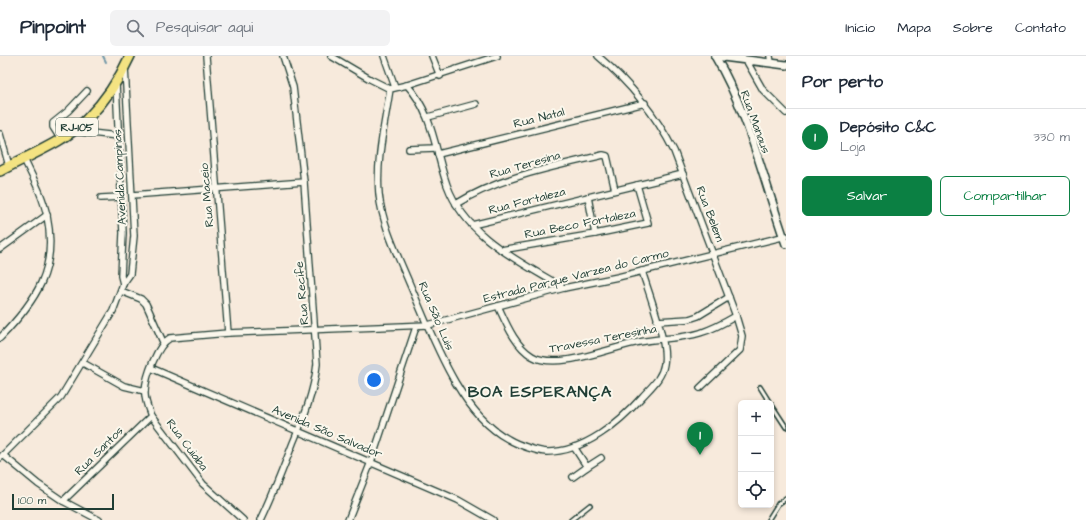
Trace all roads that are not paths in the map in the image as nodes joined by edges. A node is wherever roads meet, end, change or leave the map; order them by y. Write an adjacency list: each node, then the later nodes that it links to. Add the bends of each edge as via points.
1 (130, 56): 13 (main road, RJ-105)
2 (206, 56): 35 (street, Rua Maceio)
3 (283, 56): 33 (street, Rua Recife, via 293,87)
4 (331, 56): 17 (street)
5 (384, 56): 17 (street)
6 (432, 56): 14 (street)
7 (497, 56): 14 (street)
8 (598, 56): 19 (street, Rua Belem, via 617,72)
9 (715, 56): 11 (street); 45 (street, Rua Manaus, via 747,128)
10 (770, 59): 11 (street); 12 (street)
11 (746, 60): 21 (street, via 763,90)
12 (786, 65)
13 (125, 67): 15 (main road, RJ-105); 37 (street, Avenida Campinas)
14 (440, 76): 16 (street)
15 (115, 81): 23 (main road, RJ-105, via 87,120); 25 (street, Avenida Campinas)
16 (407, 85): 17 (street); 22 (street)
17 (393, 88): 58 (street, Rua São Luis, via 380,155 379,194 399,258)
18 (87, 91): 26 (street, via 53,123)
19 (645, 103): 28 (street, Rua Natal); 32 (street, Rua Belem, via 662,127)
20 (476, 104): 22 (street)
21 (786, 113)
22 (428, 117): 28 (street)
23 (72, 131): 25 (street); 26 (main road, RJ-105)
24 (0, 134): 30 (street)
25 (118, 136): 38 (street, Avenida Campinas)
26 (60, 138): 29 (main road, RJ-105)
27 (409, 149): 28 (street, Rua Natal)
28 (437, 151): 41 (street, via 447,186)
29 (24, 159): 30 (main road, RJ-105); 42 (street)
30 (9, 166): 31 (main road, RJ-105)
31 (0, 171)
32 (683, 174): 34 (street, Rua Fortaleza); 49 (street, Rua Belem)
33 (304, 182): 35 (street); 60 (street, Rua Recife)
34 (637, 185): 36 (street, Rua Fortaleza); 44 (street, Rua Beco Fortaleza, via 648,223)
35 (217, 187): 37 (street); 61 (street, Rua Maceio)
36 (615, 190): 39 (street, Rua Fortaleza); 41 (street, Rua Teresina, via 607,156 603,155 491,186)
37 (132, 195): 51 (street, Avenida Campinas, via 132,262 130,274)
38 (121, 197): 40 (street); 51 (street, Avenida Campinas)
39 (588, 197): 43 (street, Rua Fortaleza); 44 (street)
40 (101, 198)
41 (456, 204): 43 (street)
42 (47, 215): 47 (street); 62 (street, via 49,253 45,274 36,296)
43 (472, 225): 48 (street)
44 (595, 234): 48 (street, Rua Beco Fortaleza)
45 (785, 236): 46 (street, Rua Manaus); 49 (street, Estrada Parque Varzea do Carmo)
46 (786, 244)
47 (0, 248)
48 (501, 250): 52 (street)
49 (713, 253): 50 (street, Estrada Parque Varzea do Carmo); 54 (street, Rua Belem)
50 (642, 271): 52 (street, Estrada Parque Varzea do Carmo); 57 (street, Rua São Luis)
51 (123, 284): 53 (street, Avenida Campinas)
52 (564, 288): 55 (street, Estrada Parque Varzea do Carmo)
53 (121, 291): 64 (street, via 141,299 146,304); 65 (street, Avenida Campinas, via 113,311)
54 (729, 297): 56 (street, Rua Belem); 57 (street, via 689,319)
55 (498, 306): 58 (street, Estrada Parque Varzea do Carmo); 63 (street, Travessa Teresinha, via 511,333 522,348 532,357 544,360 560,360)
56 (736, 316): 63 (street, Travessa Teresinha, via 716,328 698,334); 68 (street, Rua Belem, via 742,336 740,350)
57 (657, 321): 63 (street, Rua São Luis)
58 (428, 325): 59 (street, Estrada Parque Varzea do Carmo); 75 (street, Rua São Luis, via 438,352 466,398 479,416 494,430 509,440 546,452)
59 (416, 327): 60 (street, Estrada Parque Varzea do Carmo); 78 (street)
60 (316, 330): 61 (street, Estrada Parque Varzea do Carmo); 74 (street, Rua Recife, via 315,383)
61 (228, 333): 64 (street, Estrada Parque Varzea do Carmo, via 178,336)
62 (0, 338)
63 (662, 339): 75 (street, Rua São Luis, via 665,362 660,377 630,411 590,440)
64 (163, 342): 66 (street)
65 (83, 363): 69 (street, via 124,386); 76 (street, via 61,397)
66 (151, 368): 69 (street, Rua Cuiaba); 74 (street, Avenida São Salvador)
67 (760, 387): 70 (lane)
68 (700, 388)
69 (145, 391): 72 (street, Rua Cuiaba)
70 (769, 400)
71 (774, 408): 73 (lane)
72 (151, 416): 82 (street, Rua Santos); 85 (street, Rua Cuiaba, via 203,484)
73 (786, 427)
74 (298, 432): 78 (street, Avenida São Salvador); 86 (street, Rua Recife)
75 (574, 447): 79 (street)
76 (1, 457): 82 (street)
77 (601, 458): 79 (street)
78 (371, 462): 87 (street); 88 (street, Avenida São Salvador, via 458,500)
79 (587, 467): 80 (street)
80 (573, 477)
81 (786, 498): 90 (lane, via 778,504)
82 (64, 501): 84 (street)
83 (590, 505): 89 (lane)
84 (99, 520)
85 (243, 520)
86 (261, 520)
87 (348, 520)
88 (493, 520)
89 (571, 520)
90 (768, 520)

